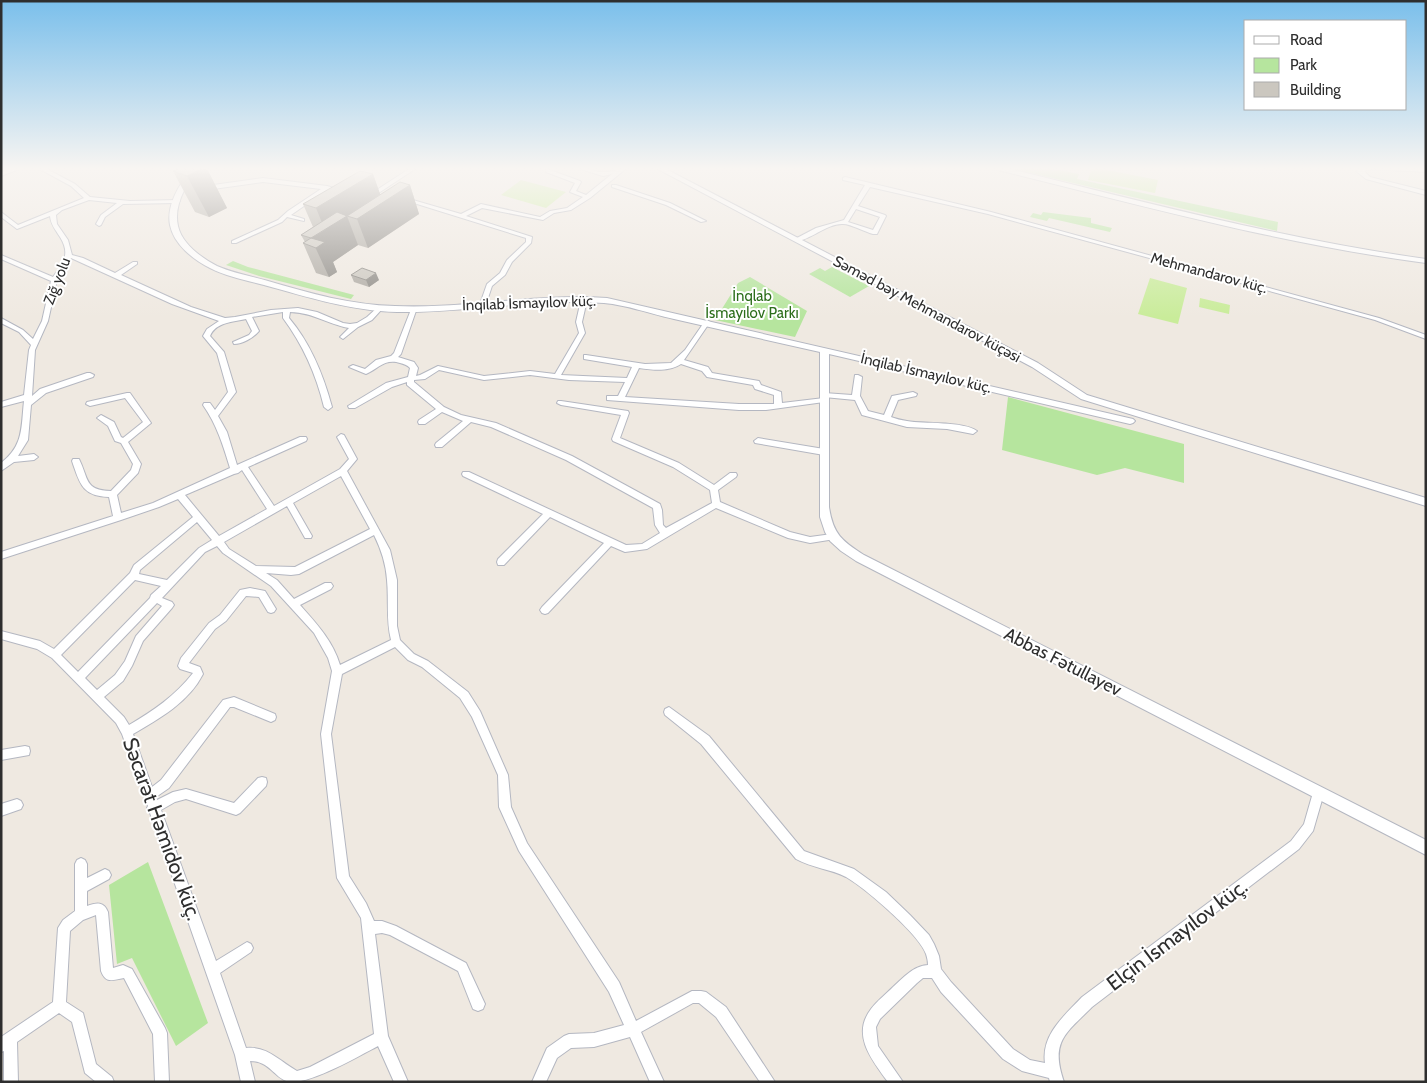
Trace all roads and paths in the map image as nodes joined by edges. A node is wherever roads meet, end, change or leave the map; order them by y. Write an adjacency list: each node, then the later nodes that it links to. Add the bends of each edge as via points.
1 (6, 218): 2 (street, via 18,227)
2 (41, 218)
3 (52, 218): 21 (street, Zığ yolu, via 65,240)
4 (102, 218): 18 (street)
5 (174, 218): 29 (main road, İnqilab İsmayılov küç., via 176,234 189,249 212,266 290,290 345,303)
6 (283, 218): 20 (street)
7 (294, 218): 15 (street)
8 (467, 218): 28 (street, via 525,235 530,240 509,261 506,272 489,285)
9 (696, 218): 16 (street)
10 (755, 218): 19 (main road, Səməd bəy Mehmandarov küçəsi)
11 (846, 218): 17 (street)
12 (882, 218): 17 (street, via 875,233)
13 (1004, 218): 38 (street, Mehmandarov küç., via 1377,319)
14 (1203, 218): 23 (main road, via 1359,252)
15 (302, 220)
16 (703, 221)
17 (843, 222): 19 (street, via 818,229)
18 (98, 224)
19 (797, 240): 47 (main road, Səməd bəy Mehmandarov küçəsi)
20 (234, 242)
21 (69, 256): 25 (street); 26 (street, Zığ yolu)
22 (1, 257): 26 (street)
23 (1426, 261)
24 (135, 263): 25 (street)
25 (117, 275): 33 (street, via 162,298)
26 (54, 280): 40 (street, Zığ yolu, via 45,321)
27 (584, 300): 28 (main road, İnqilab İsmayılov küç.); 34 (main road, İnqilab İsmayılov küç., via 630,305); 49 (street, via 579,322 582,333)
28 (482, 304): 30 (main road, İnqilab İsmayılov küç.)
29 (381, 307): 30 (main road, İnqilab İsmayılov küç.); 36 (street, via 367,320)
30 (414, 308): 43 (street)
31 (287, 311): 32 (street); 36 (street, via 307,311 342,326); 69 (street, via 286,318 322,379)
32 (248, 316): 33 (street); 39 (street, via 256,330 251,336)
33 (225, 320): 71 (street, via 209,330 206,336 220,352 232,392)
34 (708, 322): 41 (main road, İnqilab İsmayılov küç.); 44 (street)
35 (4, 323): 40 (street)
36 (356, 324): 37 (street)
37 (343, 337)
38 (1426, 337)
39 (236, 342)
40 (34, 344): 61 (street, Zığ yolu)
41 (826, 350): 56 (main road, İnqilab İsmayılov küç.); 57 (main road)
42 (586, 357): 45 (street)
43 (393, 358): 46 (street, via 379,362 366,372); 51 (street, via 412,364 414,368)
44 (680, 361): 45 (street, via 668,367); 66 (street, via 705,369 710,375 756,382 758,388 778,394)
45 (637, 365): 52 (street)
46 (353, 367)
47 (1049, 374): 53 (main road, via 1056,385); 54 (main road, Səməd bəy Mehmandarov küçəsi)
48 (90, 375): 61 (street)
49 (557, 376): 51 (street, via 520,373 484,378 443,368); 52 (street)
50 (858, 377): 58 (street)
51 (410, 379): 68 (street, via 389,385); 70 (street, via 413,386)
52 (630, 380): 60 (street)
53 (1056, 392): 54 (main road); 56 (main road, via 1045,396); 67 (main road, via 1057,401)
54 (1073, 392): 67 (main road, via 1080,401 1076,405); 95 (main road, via 1117,409)
55 (913, 394): 73 (street, via 895,398)
56 (1022, 396): 67 (main road)
57 (824, 397): 58 (street); 66 (street); 82 (main road)
58 (856, 397): 73 (street, via 865,413)
59 (610, 398): 60 (street)
60 (620, 399): 66 (street, via 739,407)
61 (27, 400): 64 (street); 84 (street, Zığ yolu, via 24,440)
62 (561, 403): 92 (street, via 625,413 616,439 676,465)
63 (90, 404): 79 (street, via 127,395 147,423)
64 (1, 405)
65 (207, 405): 71 (street)
66 (778, 405)
67 (1066, 405): 98 (main road)
68 (352, 406)
69 (328, 407)
70 (441, 409): 74 (street); 75 (street)
71 (214, 414): 88 (street)
72 (101, 418): 79 (street, via 111,424 118,439)
73 (887, 418): 76 (street, via 907,424)
74 (470, 419): 81 (street); 104 (street, via 570,458 657,506 659,528)
75 (422, 422)
76 (973, 430)
77 (340, 437): 89 (street, via 353,459)
78 (303, 439): 86 (street)
79 (124, 441): 93 (street, via 137,464 135,471)
80 (758, 441): 82 (street)
81 (439, 445)
82 (824, 452): 106 (main road, via 824,507)
83 (34, 457): 84 (street)
84 (12, 459): 87 (street, Zığ yolu)
85 (76, 461): 93 (street, via 87,489 95,494)
86 (244, 467): 88 (street); 99 (street)
87 (1, 468)
88 (235, 471): 94 (street)
89 (343, 471): 96 (street); 103 (street)
90 (466, 474): 100 (street)
91 (733, 475): 92 (street)
92 (714, 490): 97 (street)
93 (113, 494): 102 (street)
94 (180, 495): 101 (street); 102 (street)
95 (1426, 502)
96 (289, 503): 99 (street); 105 (street)
97 (716, 504): 104 (street); 106 (street, via 788,535 810,540)
98 (1426, 509)
99 (273, 511): 107 (street)
100 (549, 513): 108 (street); 110 (street)
101 (198, 517): 107 (street); 112 (street, via 143,562)
102 (118, 518): 109 (street)
103 (374, 531): 111 (street, via 296,571); 120 (street, via 386,550)
104 (668, 532): 108 (street, via 644,547 632,550)
105 (308, 536)
106 (832, 537): 131 (main road, Abbas Fətullayev, via 860,558)
107 (217, 541): 111 (street); 113 (street, via 202,550)
108 (610, 542): 118 (street)
109 (1, 556)
110 (501, 562)
111 (254, 570): 116 (street, via 274,583)
112 (133, 576): 113 (street); 121 (street)
113 (168, 584): 115 (street)
114 (328, 586): 116 (street)
115 (154, 598): 123 (street); 124 (street, via 169,605 139,639 120,678)
116 (293, 604): 122 (street, via 317,630)
117 (271, 609): 127 (street, via 262,594 243,594 184,661 183,666 196,670 198,674 184,694)
118 (545, 610)
119 (1, 635): 121 (street, Səcarət Həmidov küç., via 40,645)
120 (396, 642): 122 (street); 146 (street, via 411,657 464,695 476,714 503,775 505,807 523,847 614,987)
121 (55, 655): 123 (street, Səcarət Həmidov küç.)
122 (337, 670): 140 (street, via 326,734 343,878 362,904)
123 (79, 678): 124 (street, Səcarət Həmidov küç.)
124 (98, 696): 127 (street, Səcarət Həmidov küç.)
125 (669, 712): 143 (street, via 705,740 800,854 812,862 834,866 851,874 903,916 930,948)
126 (271, 717): 132 (street, via 234,702 227,703)
127 (127, 732): 132 (street, Səcarət Həmidov küç.)
128 (25, 751): 129 (street)
129 (1, 755)
130 (262, 782): 132 (street, via 236,809 186,794)
131 (1318, 793): 135 (main road, Abbas Fətullayev); 150 (street, Elçin İsmayılov küç., via 1309,827 1295,845 1087,1002 1060,1031 1050,1052)
132 (151, 802): 142 (street, Səcarət Həmidov küç.)
133 (17, 805): 134 (street)
134 (1, 810)
135 (1426, 848)
136 (81, 864): 138 (street)
137 (105, 875): 138 (street)
138 (81, 888): 139 (street)
139 (81, 915): 145 (street, via 64,928); 153 (street, via 94,909 102,912 107,971 110,975 123,971 128,973 160,1033)
140 (368, 928): 144 (street, via 382,926 392,930 462,967); 147 (street)
141 (247, 948): 142 (street)
142 (213, 970): 149 (street, Səcarət Həmidov küç.)
143 (935, 970): 150 (street, via 946,987 1008,1054 1026,1066); 159 (street, via 921,972 912,978 876,1014 869,1027 872,1048)
144 (478, 1004)
145 (59, 1005): 148 (street); 152 (street, via 78,1018 90,1068)
146 (634, 1029): 156 (street, via 594,1040 569,1041 552,1053); 157 (street); 158 (street, via 692,998 701,997 721,1012)
147 (381, 1037): 149 (street, via 296,1078 268,1057 256,1053); 155 (street)
148 (6, 1043): 151 (street)
149 (242, 1055): 154 (street, Səcarət Həmidov küç.)
150 (1055, 1077)
151 (11, 1082)
152 (107, 1082)
153 (162, 1082)
154 (248, 1082)
155 (400, 1082)
156 (539, 1082)
157 (657, 1082)
158 (768, 1082)
159 (896, 1082)

